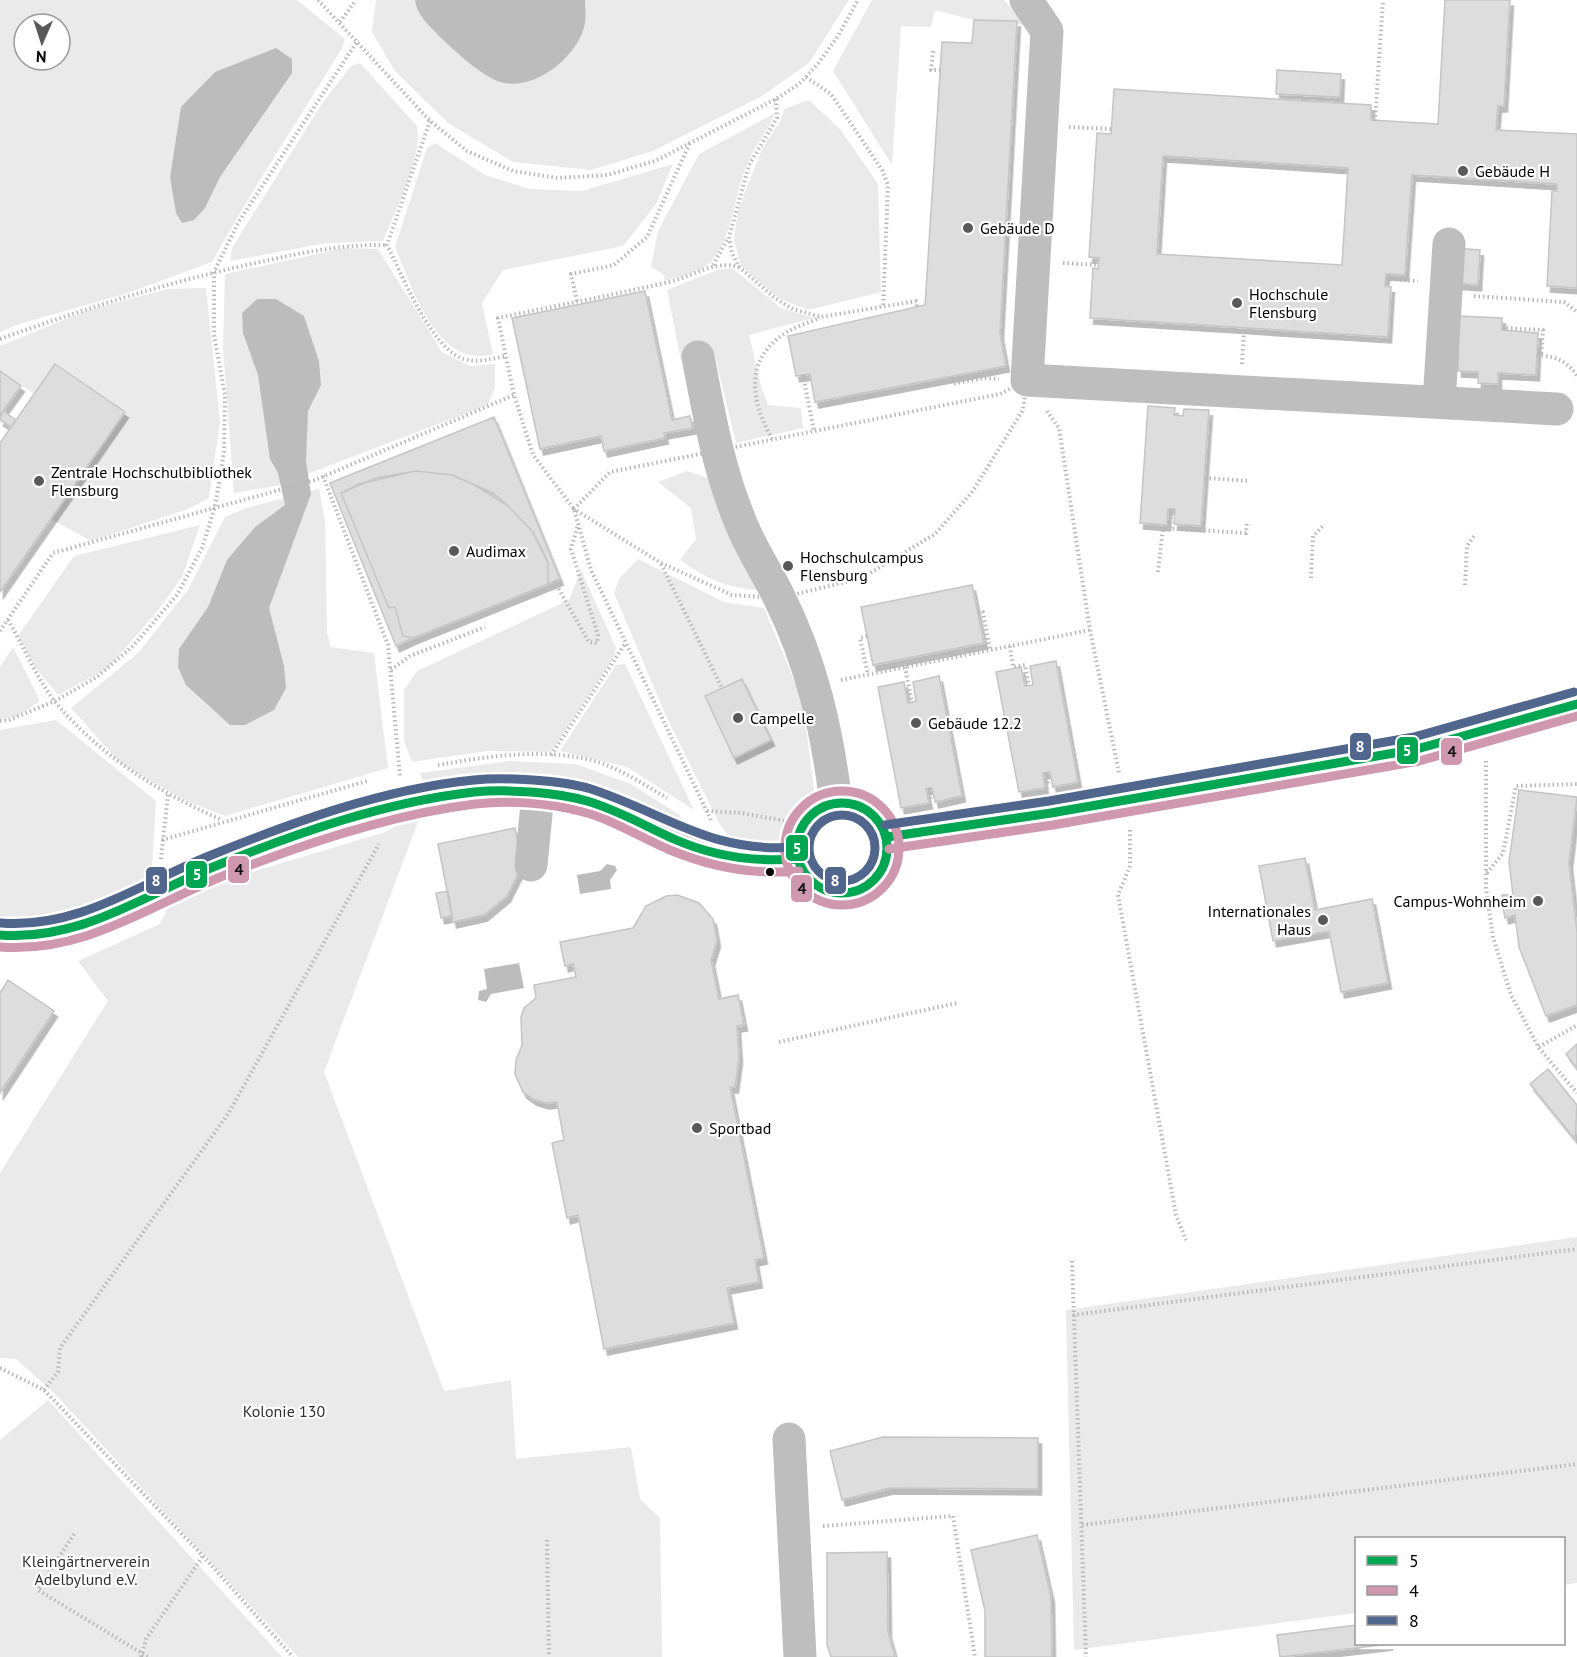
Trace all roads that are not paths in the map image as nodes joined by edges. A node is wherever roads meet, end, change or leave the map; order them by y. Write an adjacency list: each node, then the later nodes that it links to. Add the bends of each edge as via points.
1 (1026, 0): 4 (street, via 1047,31 1014,387)
2 (1449, 244): 4 (street)
3 (698, 357): 8 (street, via 718,459 743,529 780,598 814,686 828,737)
4 (1439, 402): 5 (street)
5 (1557, 408)
6 (1577, 704): 9 (street, via 1417,750)
7 (538, 794): 10 (street, via 585,800 714,853 774,861); 11 (street); 12 (street, via 476,792 406,803 274,843 79,928 26,937)
8 (836, 802): 9 (street, via 867,809 881,823); 10 (street, via 818,809 803,824 797,839)
9 (887, 837): 10 (street, via 887,857 880,874 854,892 825,890 805,874)
10 (798, 859)
11 (531, 865)
12 (0, 935)
13 (789, 1439): 14 (street)
14 (800, 1657)

